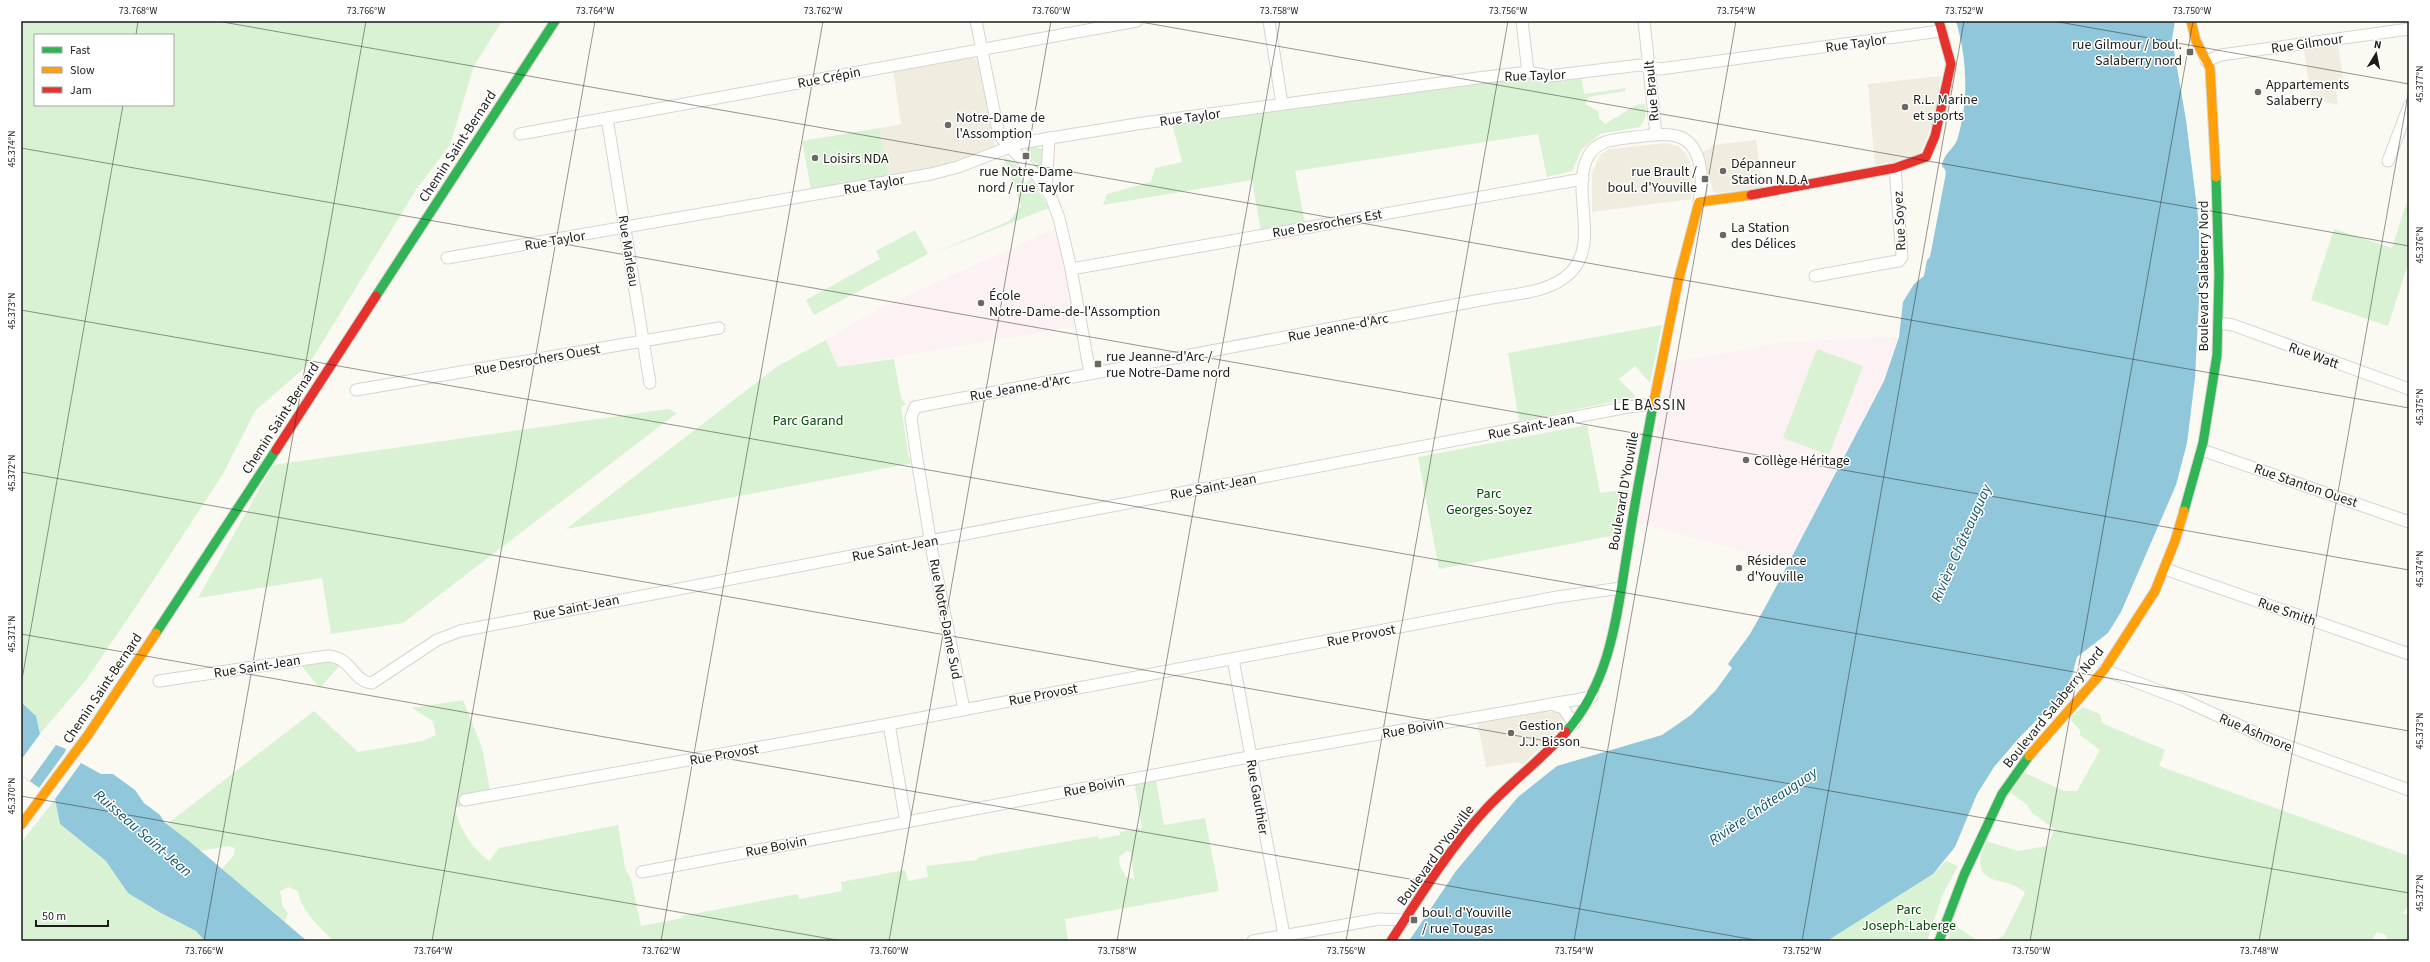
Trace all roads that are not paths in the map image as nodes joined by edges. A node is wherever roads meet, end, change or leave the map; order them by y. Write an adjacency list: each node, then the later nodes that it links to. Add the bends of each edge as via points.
1 (555, 21): 57 (street, Chemin Saint-Bernard, via 153,638 72,757)
2 (976, 21): 10 (street)
3 (1138, 21): 10 (street, Rue Crépin)
4 (1269, 21): 14 (street)
5 (1522, 21): 13 (street)
6 (1644, 21): 12 (street, Rue Brault)
7 (2191, 21): 11 (street, Boulevard Salaberry Nord, via 2192,33)
8 (1939, 26): 12 (street, Rue Taylor, via 1660,69); 22 (street, via 1951,64 1935,136 1926,157)
9 (2409, 29): 11 (street, Rue Gilmour, via 2221,55)
10 (982, 50): 16 (street, Rue Crépin); 20 (street, via 999,135)
11 (2206, 61): 30 (street, Boulevard Salaberry Nord, via 2211,73 2214,108)
12 (1649, 68): 13 (street, Rue Taylor, via 1640,65 1549,76); 18 (street, Rue Brault)
13 (1528, 72): 14 (street, Rue Taylor)
14 (1282, 104): 19 (street, Rue Taylor)
15 (2409, 106): 21 (street)
16 (607, 118): 17 (street, Rue Crépin); 26 (street, Rue Marleau)
17 (520, 134)
18 (1656, 135): 23 (street, Rue Jeanne-d'Arc, via 1616,139 1598,145 1587,158); 25 (street, Rue Brault, via 1677,136 1692,147 1701,171)
19 (1049, 138): 20 (street, Rue Taylor); 24 (street)
20 (1008, 147): 24 (street); 26 (street, Rue Taylor, via 958,167 931,174)
21 (2388, 161)
22 (1895, 168): 25 (street, via 1726,200); 29 (street, Rue Soyez, via 1902,257 1899,261)
23 (1583, 179): 28 (street, Rue Desrochers Est); 33 (street, Rue Jeanne-d'Arc, via 1584,227 1581,259 1569,275 1550,285 1479,301)
24 (1046, 189): 28 (street, via 1061,226)
25 (1699, 202): 37 (street, Boulevard D'Youville, via 1683,261)
26 (625, 228): 27 (street, Rue Taylor); 32 (street, Rue Marleau)
27 (447, 258)
28 (1071, 269): 33 (street)
29 (1815, 276)
30 (2219, 323): 35 (street, Rue Watt, via 2233,325); 39 (street, Boulevard Salaberry Nord, via 2214,381)
31 (719, 328): 32 (street, Rue Desrochers Ouest)
32 (644, 340): 34 (street, Rue Marleau); 36 (street, Rue Desrochers Ouest)
33 (1090, 373): 38 (street, Rue Jeanne-d'Arc, via 924,404)
34 (650, 383)
35 (2409, 389)
36 (356, 390)
37 (1652, 407): 41 (street, Rue Saint-Jean, via 1628,407); 43 (street, Boulevard D'Youville)
38 (913, 410): 41 (street, Rue Notre-Dame Sud, via 912,423)
39 (2202, 450): 40 (street, Rue Stanton Ouest); 42 (street, Boulevard Salaberry Nord)
40 (2409, 522)
41 (931, 541): 47 (street, Rue Saint-Jean, via 460,631 437,640 372,683 364,682 342,659 327,656); 50 (street, Rue Notre-Dame Sud)
42 (2166, 568): 44 (street, Rue Smith); 46 (street, Boulevard Salaberry Nord, via 2143,612)
43 (1620, 588): 45 (street, Rue Provost, via 1557,597); 48 (street, Boulevard D'Youville, via 1611,647)
44 (2409, 654)
45 (1233, 659): 50 (street, Rue Provost); 53 (street, Rue Gauthier)
46 (2104, 670): 54 (street, Rue Ashmore, via 2182,699 2271,740); 63 (street, Boulevard Salaberry Nord, via 2039,744 2002,794 1961,882)
47 (159, 681)
48 (1592, 697): 49 (street, Rue Boivin); 52 (street, Boulevard D'Youville)
49 (1547, 704): 52 (street, via 1563,708); 53 (street, Rue Boivin)
50 (964, 709): 51 (street, Rue Provost)
51 (890, 724): 55 (street, Rue Provost); 56 (street)
52 (1574, 724): 59 (street, Boulevard D'Youville, via 1485,811 1451,853)
53 (1251, 757): 56 (street, Rue Boivin); 60 (street, Rue Gauthier)
54 (2409, 790)
55 (465, 800)
56 (906, 822): 58 (street, Rue Boivin)
57 (21, 825)
58 (642, 872)
59 (1405, 920): 60 (street, via 1379,919); 62 (street, Boulevard D'Youville)
60 (1284, 935): 61 (street)
61 (1253, 941)
62 (1391, 941)
63 (1939, 941)

